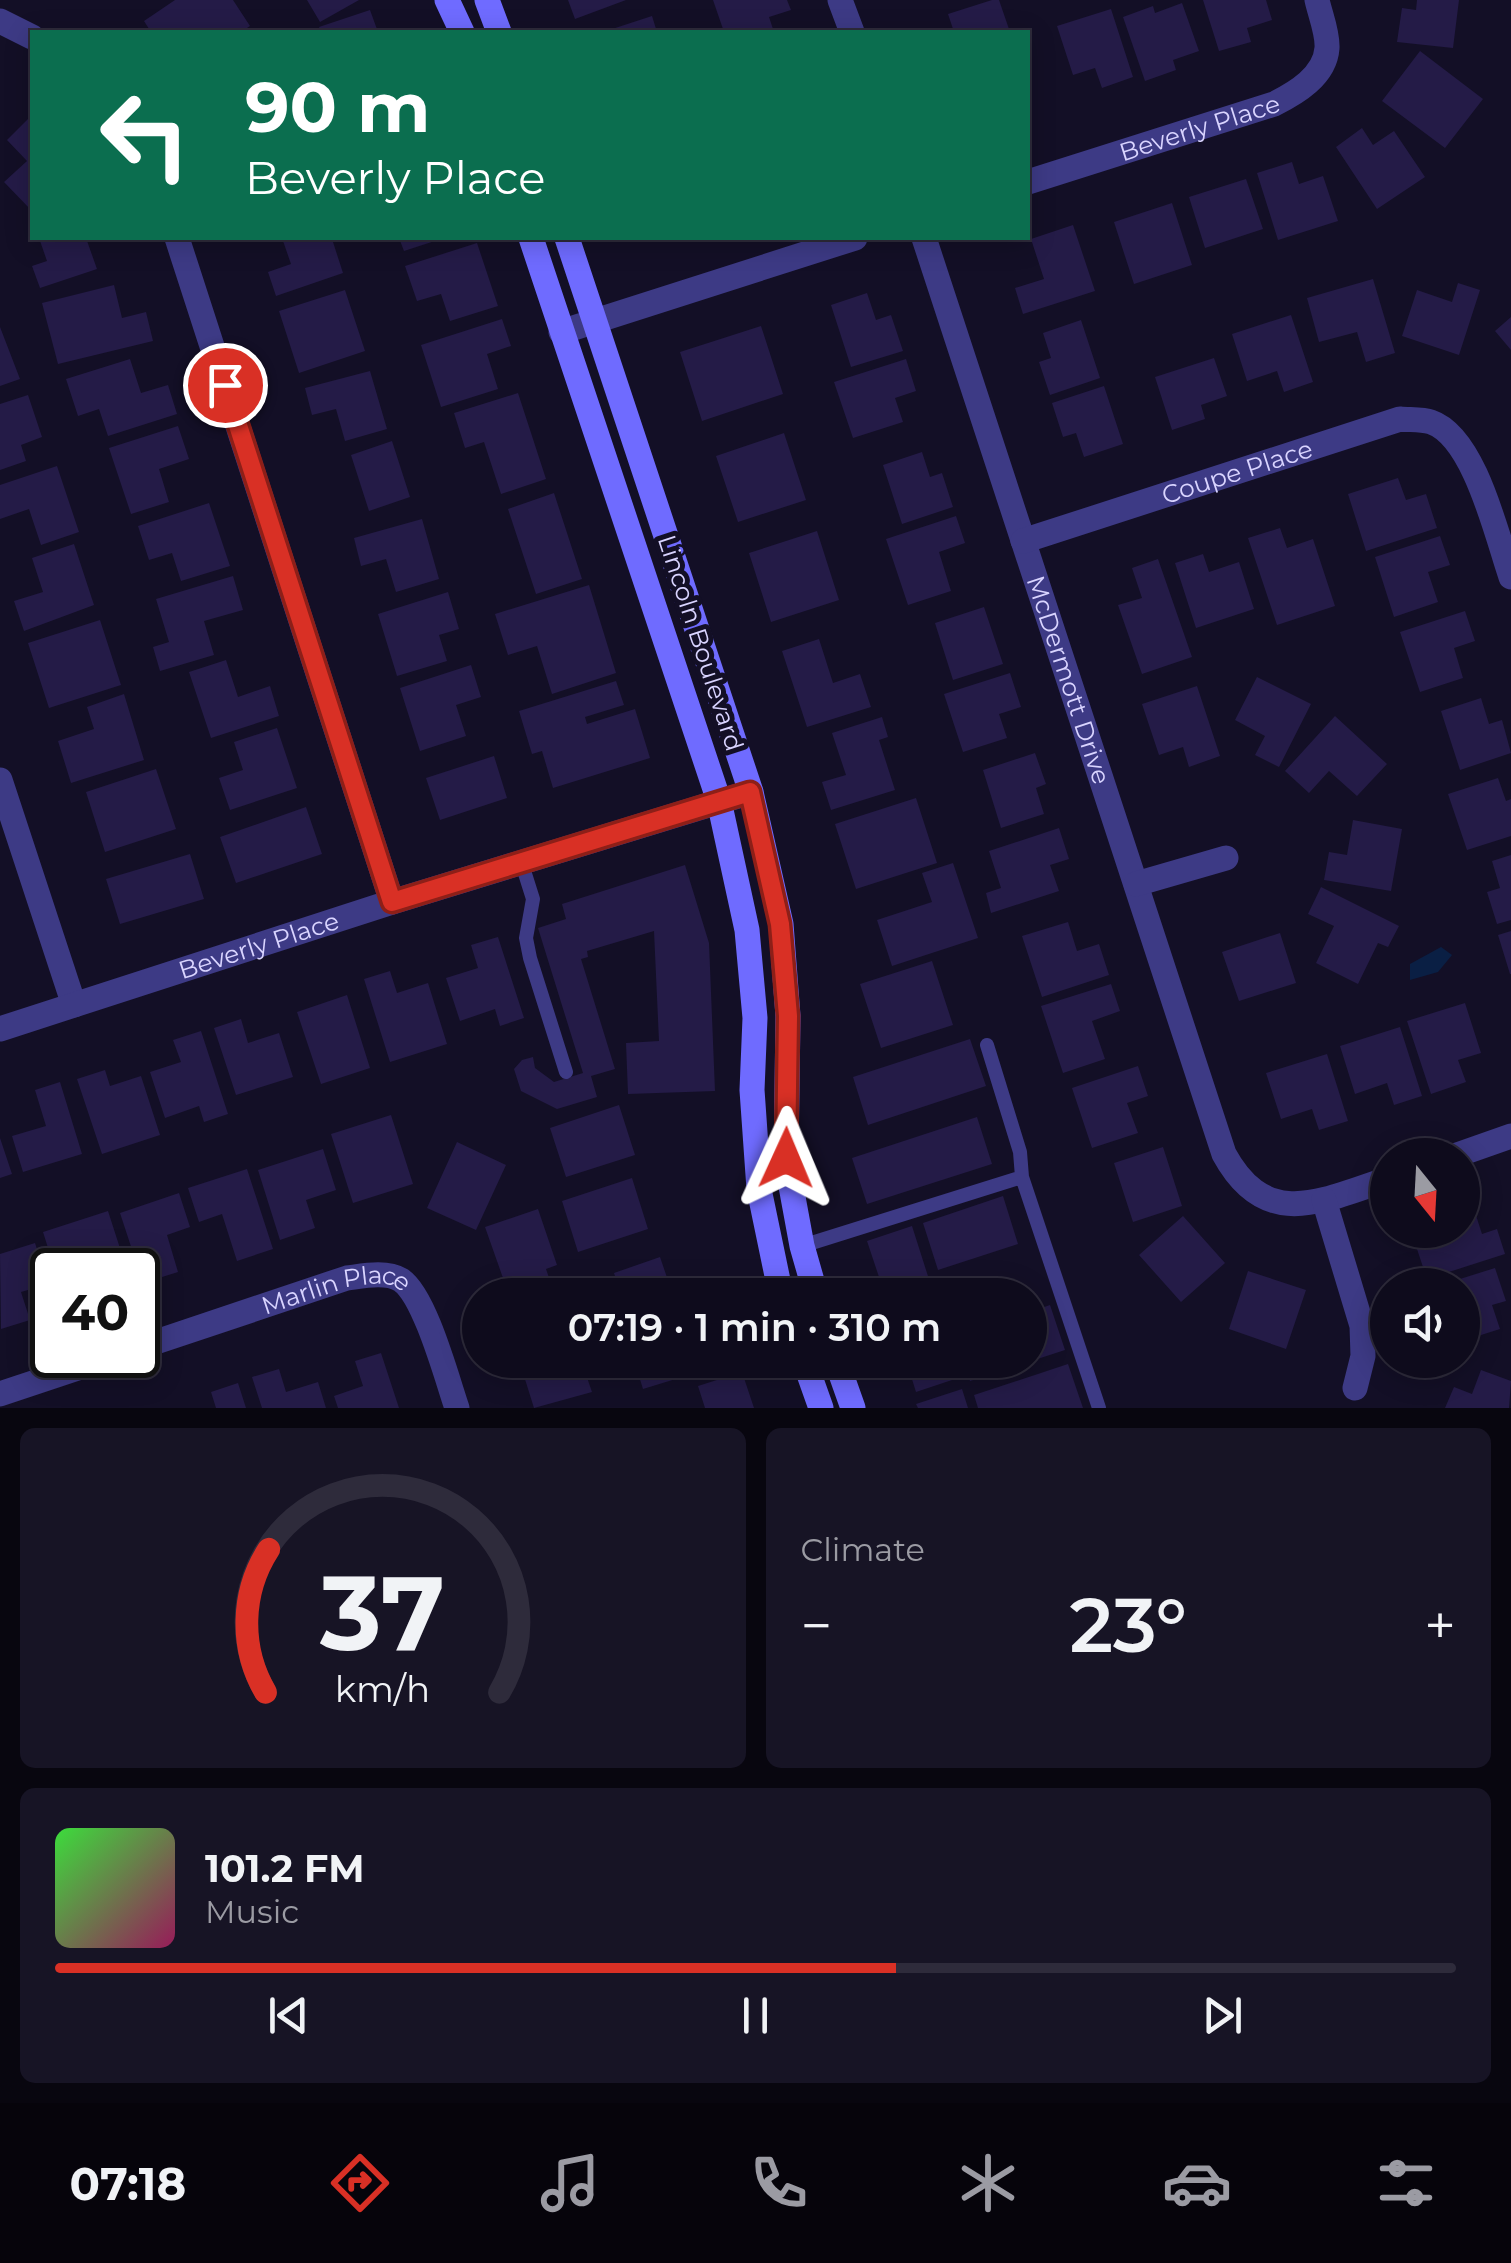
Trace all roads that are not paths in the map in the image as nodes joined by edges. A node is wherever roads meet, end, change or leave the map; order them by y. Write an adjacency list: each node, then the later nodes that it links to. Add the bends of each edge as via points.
1 (448, 0): 6 (street)
2 (487, 0): 7 (street)
3 (840, 0): 8 (street)
4 (1320, 12): 10 (street, Beverly Place, via 1327,48 1300,91)
5 (0, 20): 9 (street)
6 (461, 30)
7 (499, 30)
8 (851, 30)
9 (30, 35)
10 (1030, 181)
11 (178, 240): 26 (street)
12 (532, 240): 17 (street, Lincoln Boulevard)
13 (568, 240): 16 (street, Lincoln Boulevard)
14 (850, 240): 16 (street)
15 (925, 240): 18 (street, McDermott Drive)
16 (594, 322): 17 (street); 21 (street, Lincoln Boulevard)
17 (562, 332): 22 (street, Lincoln Boulevard)
18 (1023, 541): 19 (street, Coupe Place, via 1400,420 1432,422 1470,460); 25 (street, McDermott Drive)
19 (1511, 578)
20 (0, 780): 27 (street)
21 (750, 792): 22 (street, Beverly Place); 32 (street, Lincoln Boulevard, via 780,924 788,1016)
22 (719, 801): 24 (street, Beverly Place); 31 (street, Lincoln Boulevard, via 748,930)
23 (1226, 858): 25 (street)
24 (521, 862): 26 (street, Beverly Place); 30 (lane, via 533,899 526,938 530,958)
25 (1136, 884): 37 (street, McDermott Drive, via 1236,1176 1261,1198 1287,1204)
26 (392, 902): 27 (street, Beverly Place)
27 (74, 1006): 28 (street, Beverly Place)
28 (0, 1029)
29 (987, 1045): 35 (lane)
30 (566, 1072)
31 (754, 1117): 32 (lane); 39 (street, Lincoln Boulevard, via 759,1189)
32 (786, 1117): 38 (street, Lincoln Boulevard, via 786,1158)
33 (1511, 1136): 34 (street)
34 (1480, 1147)
35 (1022, 1177): 38 (lane); 50 (lane)
36 (1370, 1184): 37 (street, McDermott Drive)
37 (1324, 1200): 45 (street, via 1362,1326)
38 (802, 1246): 40 (street, Lincoln Boulevard)
39 (778, 1278)
40 (811, 1278)
41 (160, 1341): 47 (street, Marlin Place, via 347,1278 379,1274 401,1280 421,1306)
42 (48, 1378): 46 (street)
43 (810, 1378): 48 (street)
44 (842, 1378): 49 (street)
45 (1354, 1388)
46 (0, 1394)
47 (457, 1408)
48 (821, 1408)
49 (853, 1408)
50 (1098, 1408)

